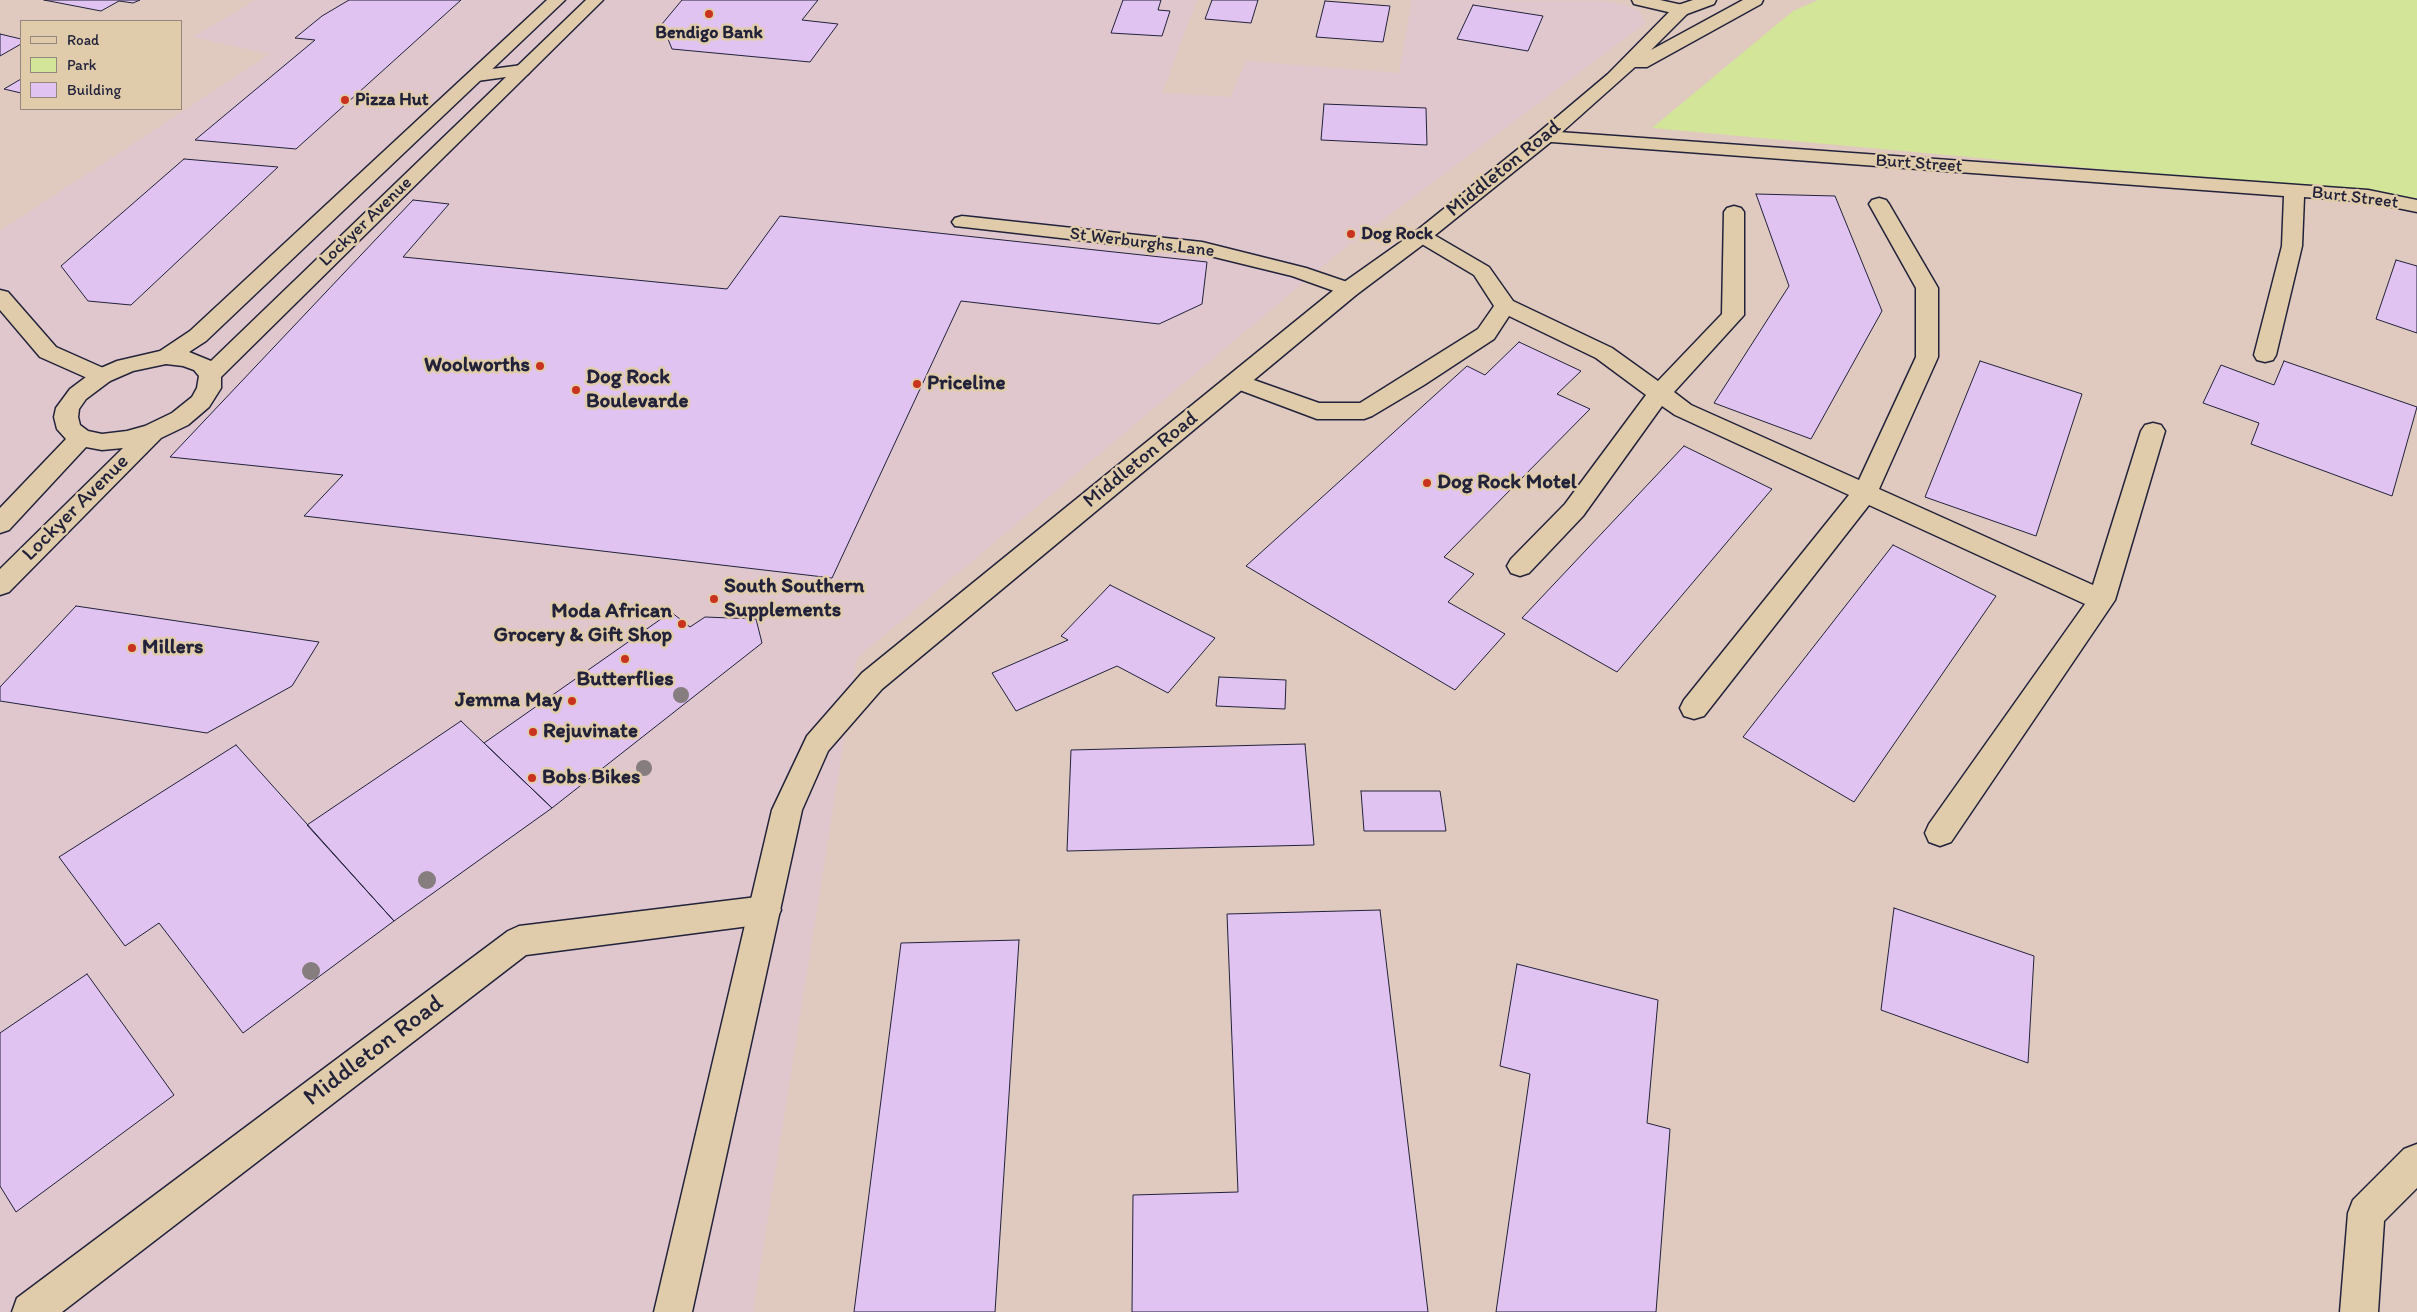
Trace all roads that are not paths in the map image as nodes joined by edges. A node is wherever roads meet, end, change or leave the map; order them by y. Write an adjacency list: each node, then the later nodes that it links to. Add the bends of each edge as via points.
1 (557, 0): 8 (main road, Lockyer Avenue)
2 (594, 0): 7 (main road, Lockyer Avenue)
3 (1640, 0): 6 (main road)
4 (1708, 0): 6 (main road, Middleton Road)
5 (1755, 0): 9 (main road, Middleton Road)
6 (1681, 10): 9 (main road, Middleton Road)
7 (522, 70): 8 (main road); 22 (main road, Lockyer Avenue)
8 (477, 76): 21 (main road, Lockyer Avenue, via 198,336)
9 (1614, 78): 10 (main road, Middleton Road)
10 (1545, 137): 11 (main road, Burt Street); 16 (main road, Middleton Road)
11 (2294, 191): 13 (main road, Burt Street, via 2368,196); 20 (main road, Burt Street, via 2292,246)
12 (1879, 204): 29 (main road, via 1927,288 1927,357)
13 (2417, 206)
14 (1734, 212): 25 (main road, via 1732,315)
15 (962, 222): 17 (main road, St Werburghs Lane, via 1202,248 1299,272)
16 (1422, 236): 17 (main road, Middleton Road); 19 (main road, via 1482,271)
17 (1348, 290): 24 (main road, Middleton Road)
18 (0, 297): 23 (main road, via 48,352)
19 (1505, 306): 24 (main road, via 1486,334 1364,411 1317,411); 25 (main road, via 1604,352)
20 (2265, 355)
21 (166, 357): 22 (main road, via 187,359 202,365); 23 (main road, via 125,366)
22 (210, 375): 27 (main road, via 209,388 201,402 180,419)
23 (102, 376): 28 (main road, via 78,394 68,408 69,429)
24 (1237, 381): 36 (main road, Middleton Road, via 872,681 817,744 787,810)
25 (1660, 393): 29 (main road, via 1683,410); 31 (main road, via 1574,510)
26 (2153, 431): 33 (main road)
27 (153, 432): 28 (main road, via 102,442); 32 (main road, Lockyer Avenue)
28 (82, 438): 30 (main road, Lockyer Avenue)
29 (1865, 493): 33 (main road); 34 (main road)
30 (0, 524)
31 (1520, 566)
32 (0, 584)
33 (2102, 600): 35 (main road)
34 (1694, 708)
35 (1940, 833)
36 (765, 910): 38 (main road, Middleton Road, via 519,941); 39 (main road, Middleton Road)
37 (2417, 1162): 40 (main road, via 2366,1213)
38 (31, 1312)
39 (673, 1312)
40 (2359, 1312)

